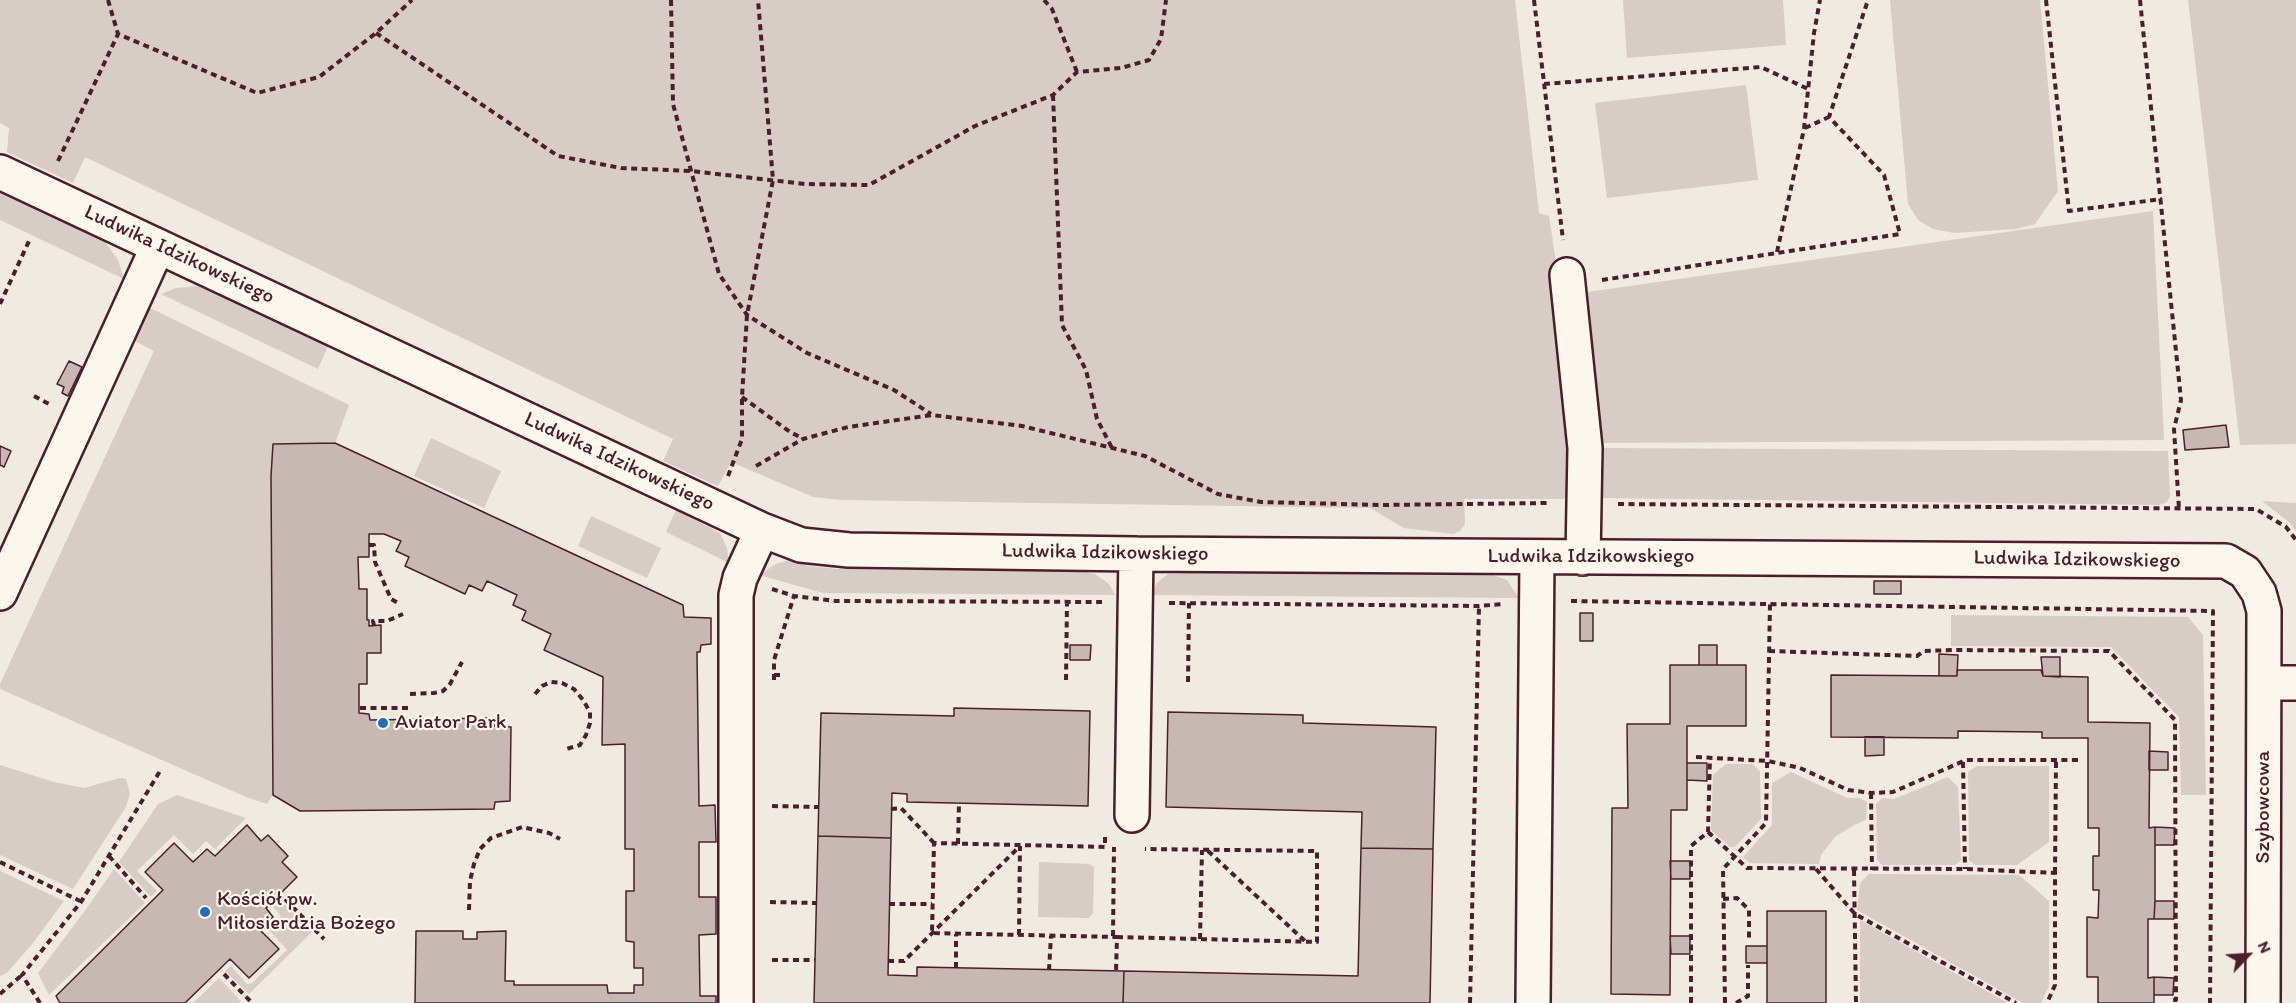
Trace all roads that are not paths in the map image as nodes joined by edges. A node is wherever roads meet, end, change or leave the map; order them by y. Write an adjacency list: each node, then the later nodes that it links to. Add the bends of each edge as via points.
1 (0, 172): 2 (street, Ludwika Idzikowskiego)
2 (158, 246): 4 (street, Ludwika Idzikowskiego); 8 (street)
3 (1568, 275): 7 (street, via 1585,448)
4 (762, 530): 5 (street, Ludwika Idzikowskiego, via 801,545 849,550); 13 (street, via 736,595)
5 (1136, 554): 6 (street, Ludwika Idzikowskiego); 12 (street)
6 (1537, 558): 7 (street, Ludwika Idzikowskiego); 14 (street)
7 (1583, 558): 9 (street, Ludwika Idzikowskiego, via 2226,561 2245,572 2259,593)
8 (0, 593)
9 (2264, 611): 10 (street, Szybowcowa)
10 (2264, 683): 11 (street); 15 (street, Szybowcowa)
11 (2296, 683)
12 (1132, 814)
13 (736, 1003)
14 (1533, 1003)
15 (2263, 1003)

